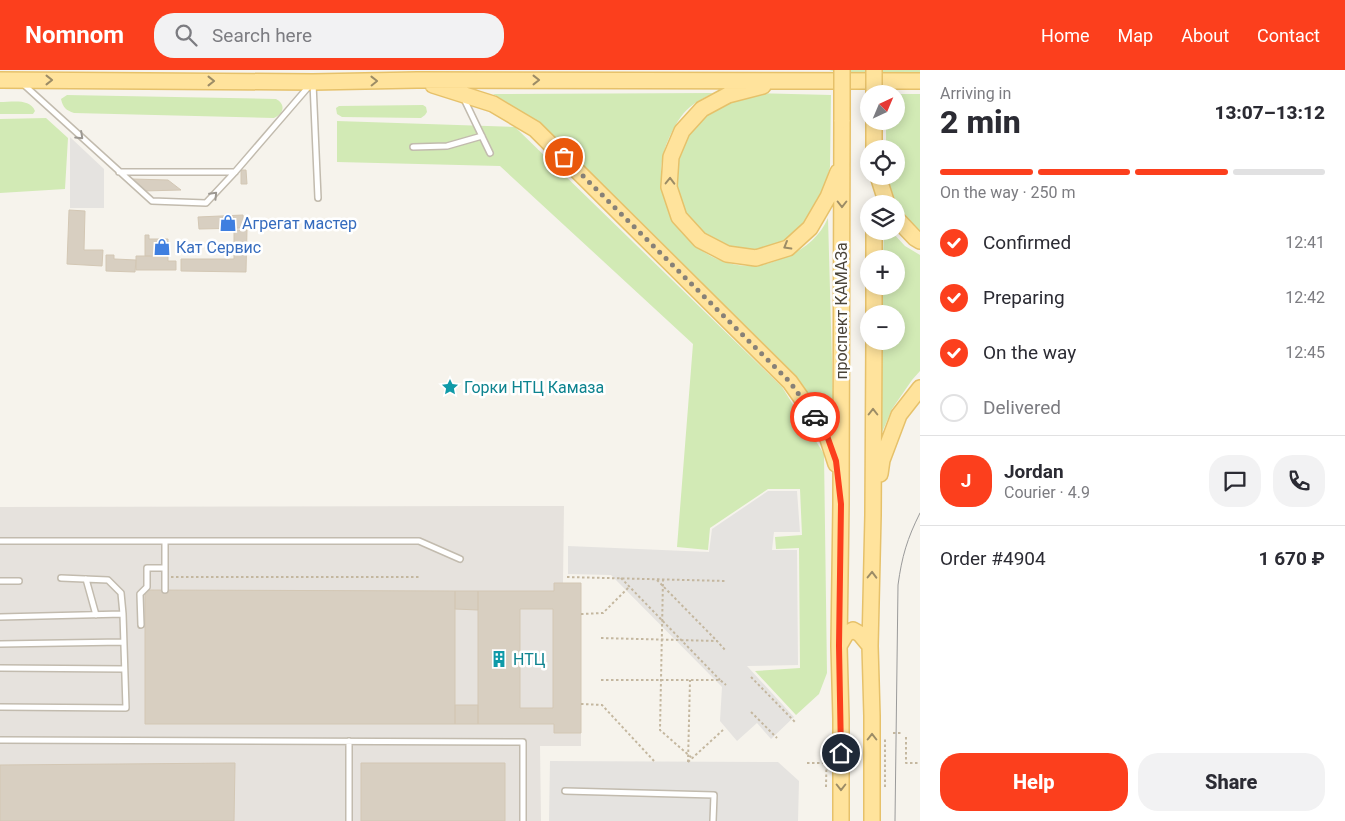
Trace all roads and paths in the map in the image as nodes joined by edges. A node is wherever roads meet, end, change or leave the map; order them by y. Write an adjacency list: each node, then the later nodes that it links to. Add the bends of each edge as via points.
1 (842, 70): 14 (main road, проспект КАМАЗа, bridge)
2 (874, 70): 9 (main road, bridge)
3 (0, 80): 4 (main road)
4 (18, 80): 8 (main road, one-way to 8); 15 (lane, one-way to 15)
5 (417, 80): 6 (main road, one-way to 6); 8 (main road, one-way to 5); 10 (main road)
6 (783, 81): 7 (main road); 14 (main road, one-way to 6, via 810,228 788,248 756,258 727,254 700,240 679,217 668,187 671,157 682,131 702,110 728,95)
7 (920, 81)
8 (313, 82): 16 (lane); 17 (lane)
9 (874, 85)
10 (462, 94): 11 (lane); 22 (main road, via 493,104 535,129 790,382 826,433 836,461)
11 (482, 136): 12 (lane, via 447,146); 13 (lane)
12 (413, 147)
13 (490, 153)
14 (842, 164): 22 (main road, проспект КАМАЗа, one-way to 22)
15 (119, 172): 16 (lane); 16 (lane, one-way to 16, via 152,201 206,202)
16 (236, 172)
17 (318, 198)
18 (905, 227): 19 (main road)
19 (920, 241)
20 (874, 350): 23 (main road, проспект КАМАЗа, one-way to 20)
21 (920, 388): 23 (main road, via 899,415 882,460)
22 (841, 504): 54 (main road, проспект КАМАЗа)
23 (873, 515): 55 (main road, проспект КАМАЗа, one-way to 23)
24 (0, 541): 25 (lane)
25 (165, 541): 26 (lane, via 419,541); 27 (lane)
26 (460, 559)
27 (165, 568): 28 (lane); 47 (lane, via 147,568 147,587 140,594)
28 (165, 577): 29 (path); 41 (lane)
29 (419, 577)
30 (567, 577): 32 (path)
31 (61, 578): 33 (lane)
32 (620, 578): 34 (path); 40 (path)
33 (86, 579): 42 (lane, via 108,580 121,593); 44 (lane)
34 (657, 579): 35 (path); 39 (path)
35 (663, 579): 38 (path); 39 (path)
36 (0, 581): 37 (lane)
37 (19, 581)
38 (726, 581)
39 (662, 586): 46 (path); 51 (path)
40 (629, 587): 43 (path, via 603,613); 46 (path)
41 (165, 590)
42 (122, 614): 44 (lane); 52 (lane)
43 (581, 614)
44 (96, 615): 45 (lane)
45 (0, 617)
46 (662, 620): 49 (path); 50 (path)
47 (141, 625)
48 (602, 638): 49 (path)
49 (661, 640): 50 (path); 61 (path)
50 (682, 641): 51 (path); 63 (path)
51 (717, 641): 56 (path)
52 (124, 642): 53 (lane); 58 (lane)
53 (0, 644)
54 (839, 646): 55 (main road, via 846,634 853,630); 90 (main road, проспект КАМАЗа, one-way to 90)
55 (870, 646): 91 (main road, проспект КАМАЗа, one-way to 55)
56 (726, 651)
57 (0, 668): 58 (lane)
58 (124, 669): 66 (lane, via 126,708)
59 (751, 677): 68 (path)
60 (602, 680): 61 (path)
61 (661, 680): 62 (path); 78 (path, via 660,730)
62 (690, 680): 63 (path); 78 (path)
63 (720, 680): 64 (path)
64 (726, 685)
65 (581, 704): 80 (path, via 602,705)
66 (0, 707)
67 (751, 712): 75 (path)
68 (795, 722)
69 (723, 730): 79 (path)
70 (894, 733): 71 (path)
71 (903, 733)
72 (826, 737): 82 (path)
73 (885, 737): 84 (path)
74 (906, 737): 83 (path, via 906,763)
75 (777, 738)
76 (0, 740): 77 (lane)
77 (349, 741): 87 (lane); 88 (lane, via 523,742)
78 (688, 754): 79 (path); 79 (path, via 688,762)
79 (692, 758)
80 (654, 761)
81 (807, 763): 82 (path)
82 (826, 763): 85 (path)
83 (920, 763)
84 (885, 787)
85 (826, 788)
86 (565, 790): 89 (lane, via 714,795)
87 (349, 821)
88 (523, 821)
89 (713, 821)
90 (841, 821)
91 (872, 821)

